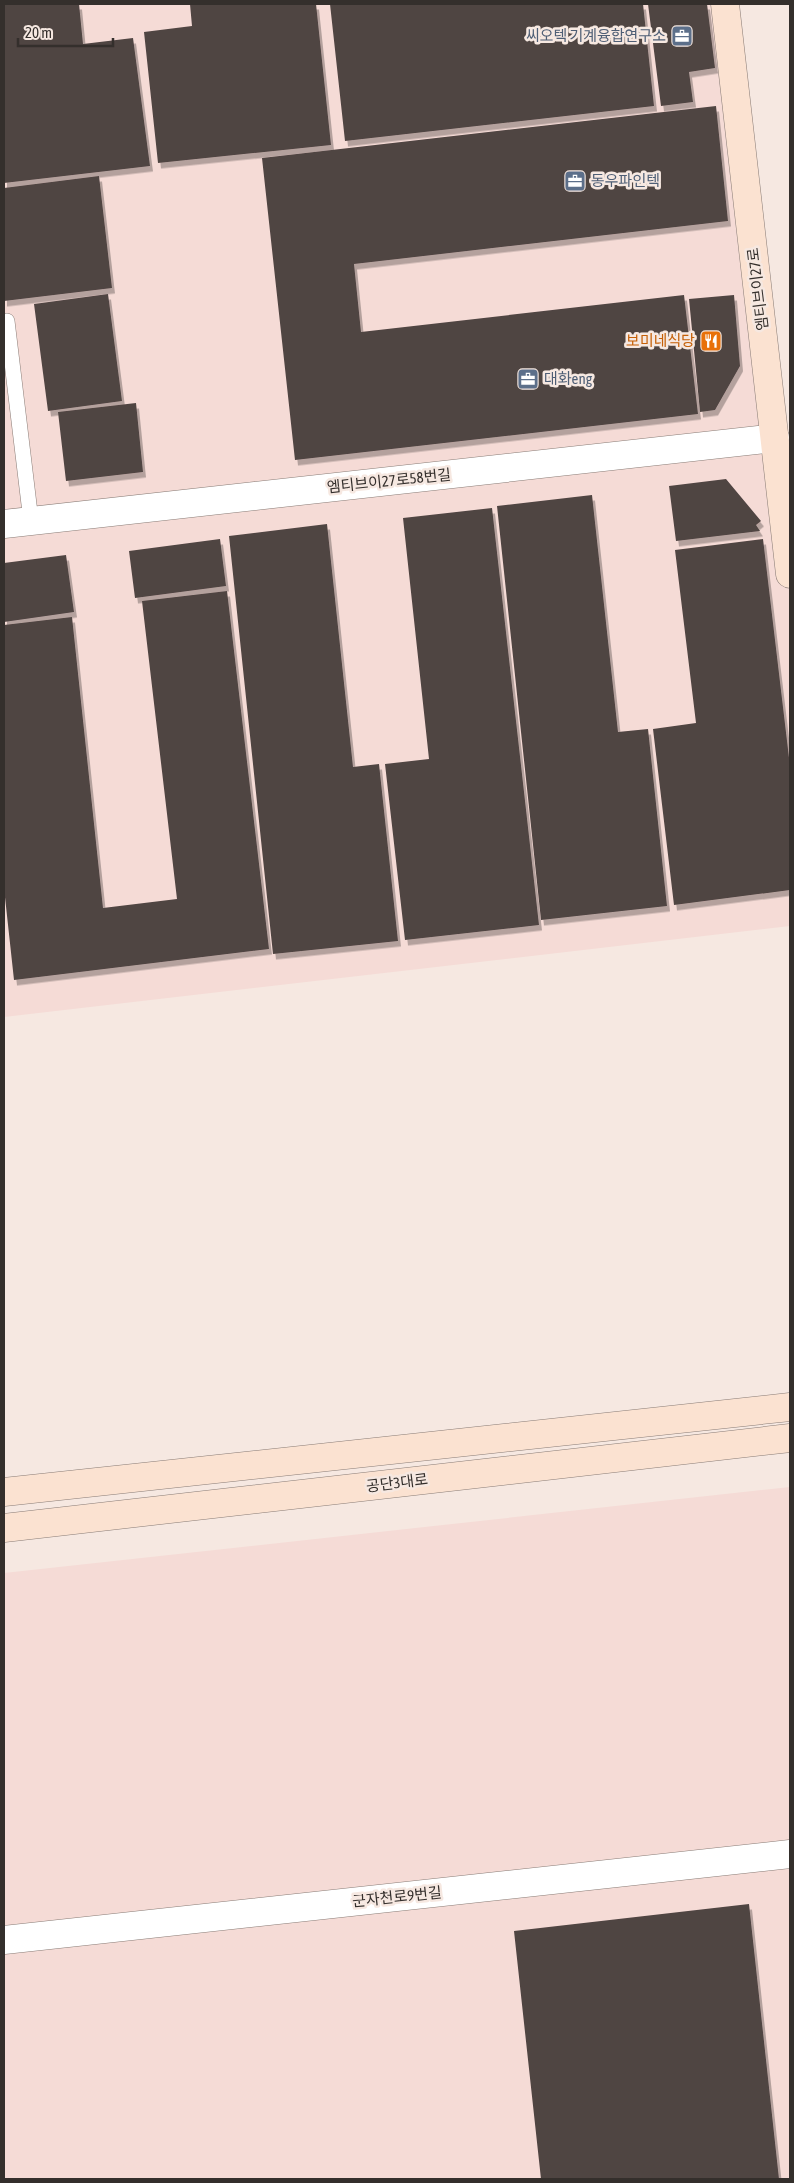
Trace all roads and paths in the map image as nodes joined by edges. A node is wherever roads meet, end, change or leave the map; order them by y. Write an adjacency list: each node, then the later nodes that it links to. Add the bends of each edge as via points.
1 (725, 4): 3 (main road, 엠티브이27로)
2 (8, 321): 4 (lane)
3 (775, 438): 4 (street, 엠티브이27로58번길); 6 (main road, 엠티브이27로)
4 (31, 521): 5 (street, 엠티브이27로58번길)
5 (4, 524)
6 (790, 574)
7 (790, 1407): 9 (main road)
8 (790, 1438): 10 (main road, 공단3대로)
9 (4, 1492)
10 (4, 1528)
11 (790, 1854): 12 (street, 군자천로9번길)
12 (4, 1940)

